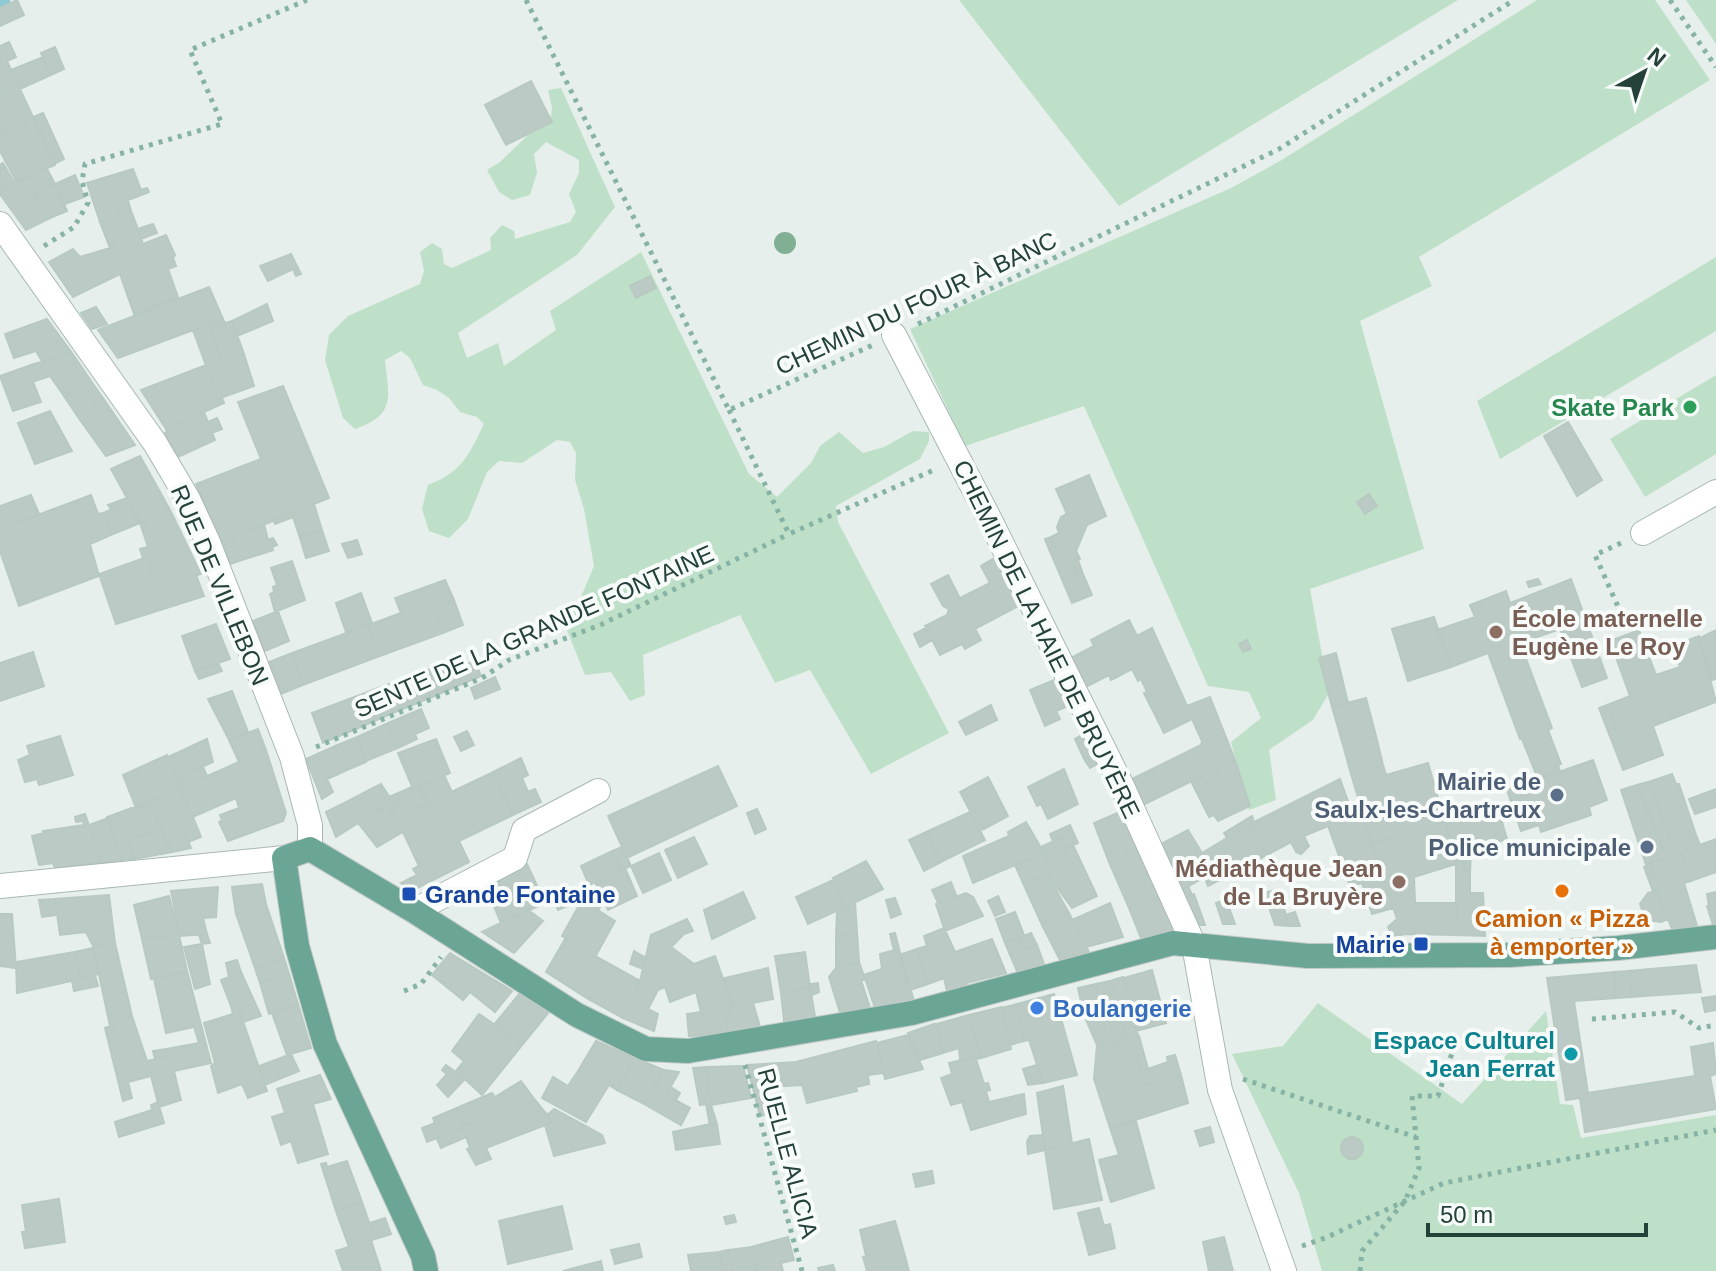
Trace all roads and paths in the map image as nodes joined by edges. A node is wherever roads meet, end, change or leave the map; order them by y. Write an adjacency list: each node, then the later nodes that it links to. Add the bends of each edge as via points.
1 (307, 0): 7 (path, via 190,50 222,124 85,164 82,181 88,203 74,227)
2 (526, 0): 9 (path)
3 (1514, 0): 8 (path, CHEMIN DU FOUR À BANC, via 1279,149)
4 (1670, 0): 5 (path)
5 (1716, 67)
6 (0, 224): 7 (street, RUE DE VILLEBON)
7 (24, 259): 15 (street, RUE DE VILLEBON, via 155,443 188,499)
8 (894, 335): 9 (path, CHEMIN DU FOUR À BANC); 10 (street, CHEMIN DE LA HAIE DE BRUYÈRE)
9 (729, 410): 13 (path)
10 (959, 459): 13 (path, SENTE DE LA GRANDE FONTAINE); 22 (street, CHEMIN DE LA HAIE DE BRUYÈRE, via 1122,786)
11 (1716, 492): 12 (street)
12 (1643, 533): 14 (path, via 1595,555)
13 (789, 534): 15 (path, SENTE DE LA GRANDE FONTAINE, via 600,625 509,660 482,678)
14 (1624, 620)
15 (292, 757): 17 (street, RUE DE VILLEBON, via 310,825)
16 (598, 791): 20 (street, via 524,830 515,858)
17 (310, 849): 18 (main road); 20 (main road)
18 (284, 858): 19 (street); 34 (main road, via 297,946 325,1044)
19 (0, 886)
20 (414, 911): 27 (main road, via 577,1015 646,1049 688,1051)
21 (1716, 937): 22 (main road, via 1509,955 1308,956)
22 (1194, 945): 27 (main road, via 1173,943 912,1013); 29 (street, CHEMIN DE LA HAIE DE BRUYÈRE)
23 (434, 966): 24 (path, via 421,984)
24 (404, 991)
25 (1592, 1019): 26 (path, via 1675,1012 1699,1028)
26 (1716, 1025)
27 (740, 1044): 35 (path, RUELLE ALICIA)
28 (1454, 1047): 31 (path, via 1438,1096 1412,1096)
29 (1218, 1082): 31 (path, via 1245,1080); 33 (street, CHEMIN DE LA HAIE DE BRUYÈRE)
30 (1716, 1130): 32 (path, via 1444,1183)
31 (1416, 1137): 32 (path, via 1419,1168)
32 (1405, 1201): 33 (path); 36 (path, via 1362,1251)
33 (1279, 1256)
34 (426, 1271)
35 (802, 1271)
36 (1360, 1271)

